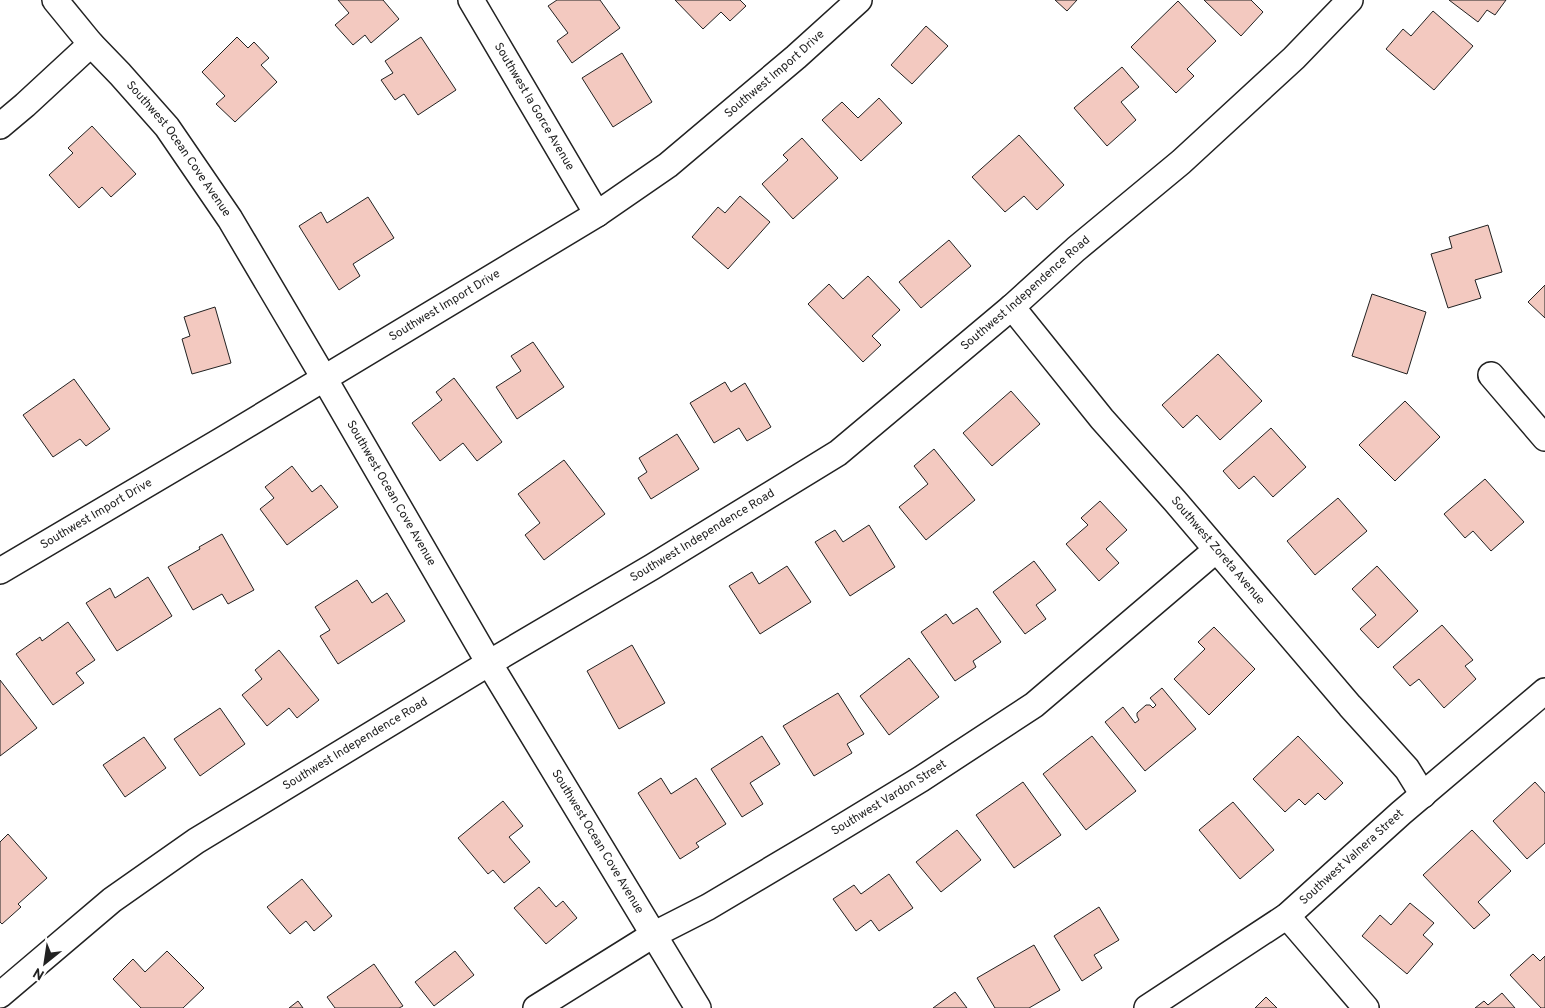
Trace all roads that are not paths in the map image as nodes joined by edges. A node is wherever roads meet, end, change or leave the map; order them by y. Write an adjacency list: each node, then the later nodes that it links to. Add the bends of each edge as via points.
1 (55, 0): 5 (street, Southwest Ocean Cove Avenue)
2 (471, 0): 7 (street, Southwest la Gorce Avenue)
3 (859, 0): 7 (street, Southwest Import Drive, via 668,165)
4 (1350, 0): 8 (street, Southwest Independence Road, via 1280,71 1181,162)
5 (91, 44): 6 (street); 10 (street, Southwest Ocean Cove Avenue, via 167,127 230,219)
6 (0, 126)
7 (597, 214): 10 (street, Southwest Import Drive)
8 (1012, 307): 12 (street, Southwest Zoreta Avenue, via 1102,419); 14 (street, Southwest Independence Road, via 838,453)
9 (1491, 375): 11 (street)
10 (324, 378): 13 (street, Southwest Import Drive); 14 (street, Southwest Ocean Cove Avenue)
11 (1545, 438)
12 (1216, 550): 16 (street, Southwest Zoreta Avenue, via 1407,769); 18 (street, Southwest Vardon Street, via 1034,705 819,841 708,907)
13 (0, 571)
14 (488, 663): 18 (street, Southwest Ocean Cove Avenue); 19 (street, Southwest Independence Road, via 196,841 112,900)
15 (1545, 691): 16 (street, Southwest Valnera Street)
16 (1423, 795): 17 (street, Southwest Valnera Street)
17 (1287, 916): 22 (street, Southwest Valnera Street); 23 (street)
18 (653, 935): 20 (street, Southwest Vardon Street); 21 (street, Southwest Ocean Cove Avenue)
19 (0, 996)
20 (536, 1008)
21 (698, 1008)
22 (1148, 1008)
23 (1366, 1008)

